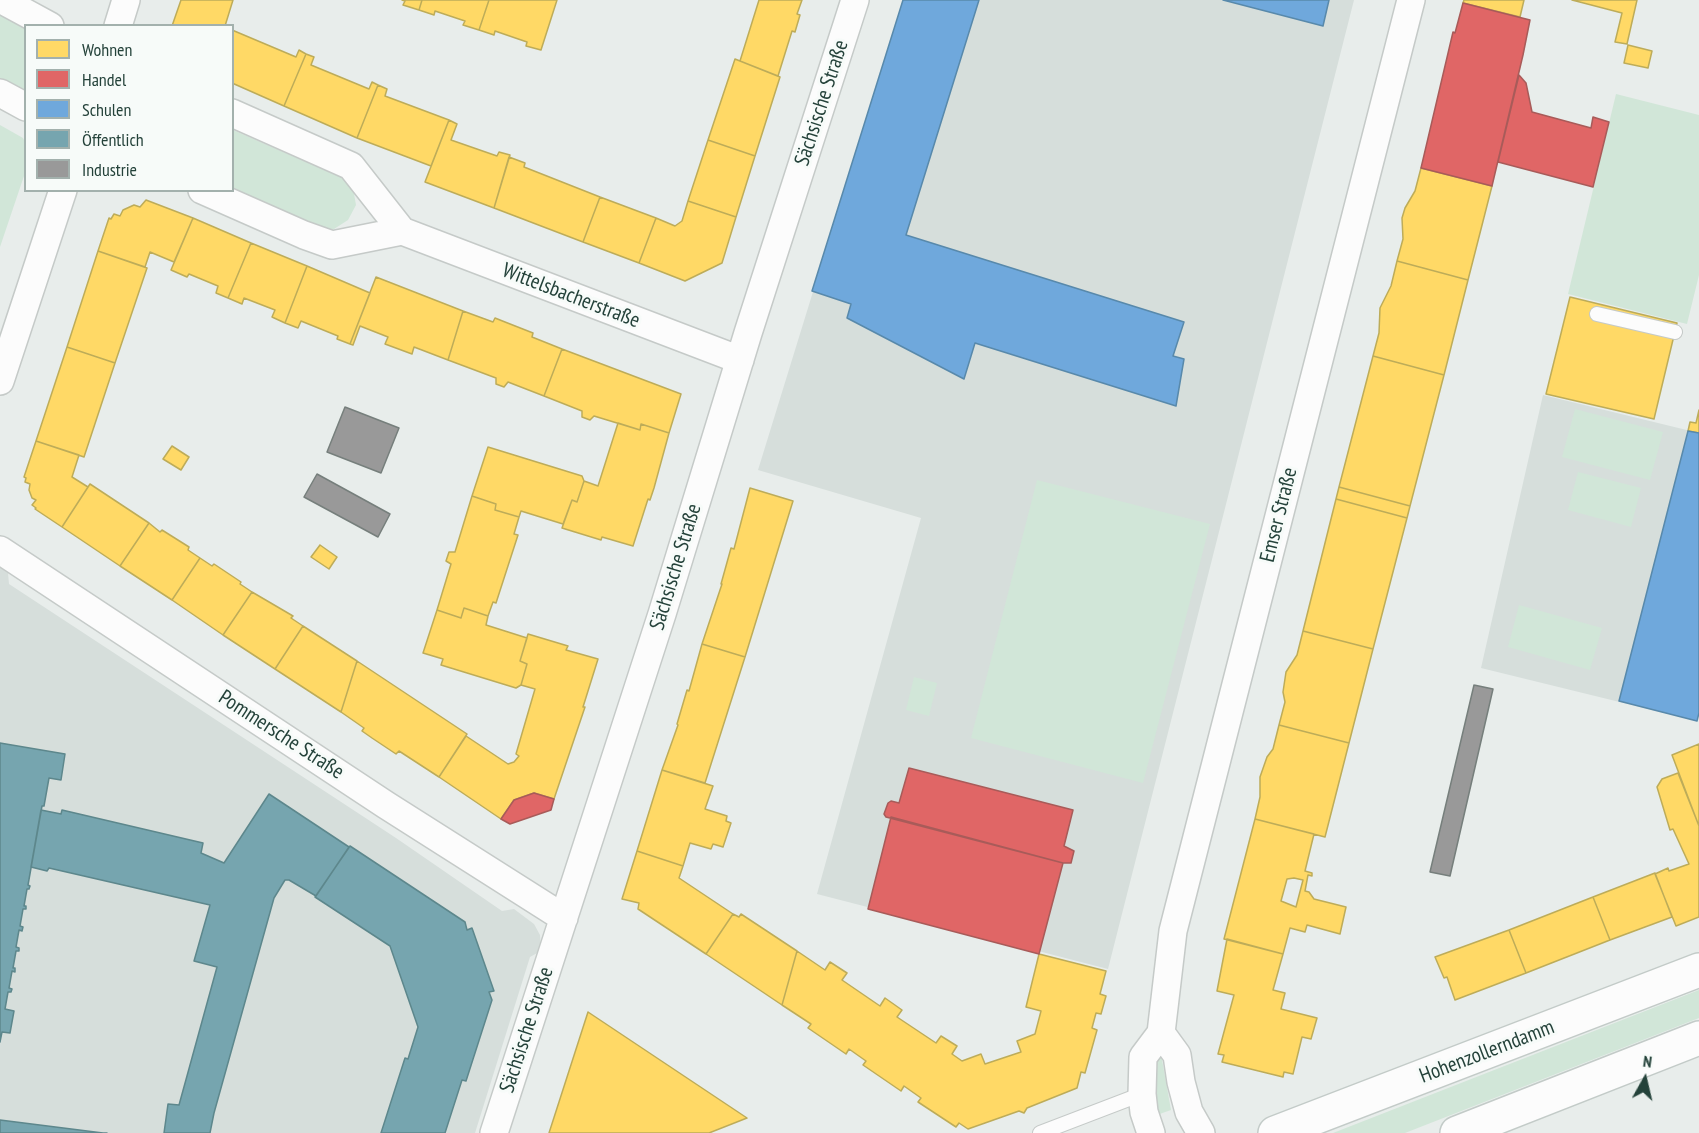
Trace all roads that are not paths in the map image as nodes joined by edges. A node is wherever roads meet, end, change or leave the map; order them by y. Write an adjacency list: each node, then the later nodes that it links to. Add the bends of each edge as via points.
1 (2, 0): 5 (street)
2 (126, 0): 6 (street)
3 (855, 0): 15 (street, Sächsische Straße)
4 (1411, 0): 20 (street, Emser Straße, via 1173,931)
5 (46, 24)
6 (119, 24)
7 (0, 93): 8 (street)
8 (24, 106)
9 (234, 114): 12 (street, via 351,166)
10 (62, 192): 16 (street)
11 (207, 192): 12 (street, via 332,245)
12 (402, 231): 15 (street, Wittelsbacherstraße)
13 (1597, 314): 14 (lane)
14 (1675, 332)
15 (740, 360): 18 (street, Sächsische Straße)
16 (0, 381)
17 (0, 550): 18 (street, Pommersche Straße)
18 (564, 918): 23 (street, Sächsische Straße)
19 (1699, 970): 27 (main road, Hohenzollerndamm)
20 (1161, 1033): 22 (street, via 1143,1057); 26 (street, via 1177,1055 1190,1112)
21 (1699, 1038): 28 (main road)
22 (1142, 1094): 24 (lane); 25 (street)
23 (494, 1133)
24 (1040, 1133)
25 (1151, 1133)
26 (1201, 1133)
27 (1275, 1133)
28 (1457, 1133)

